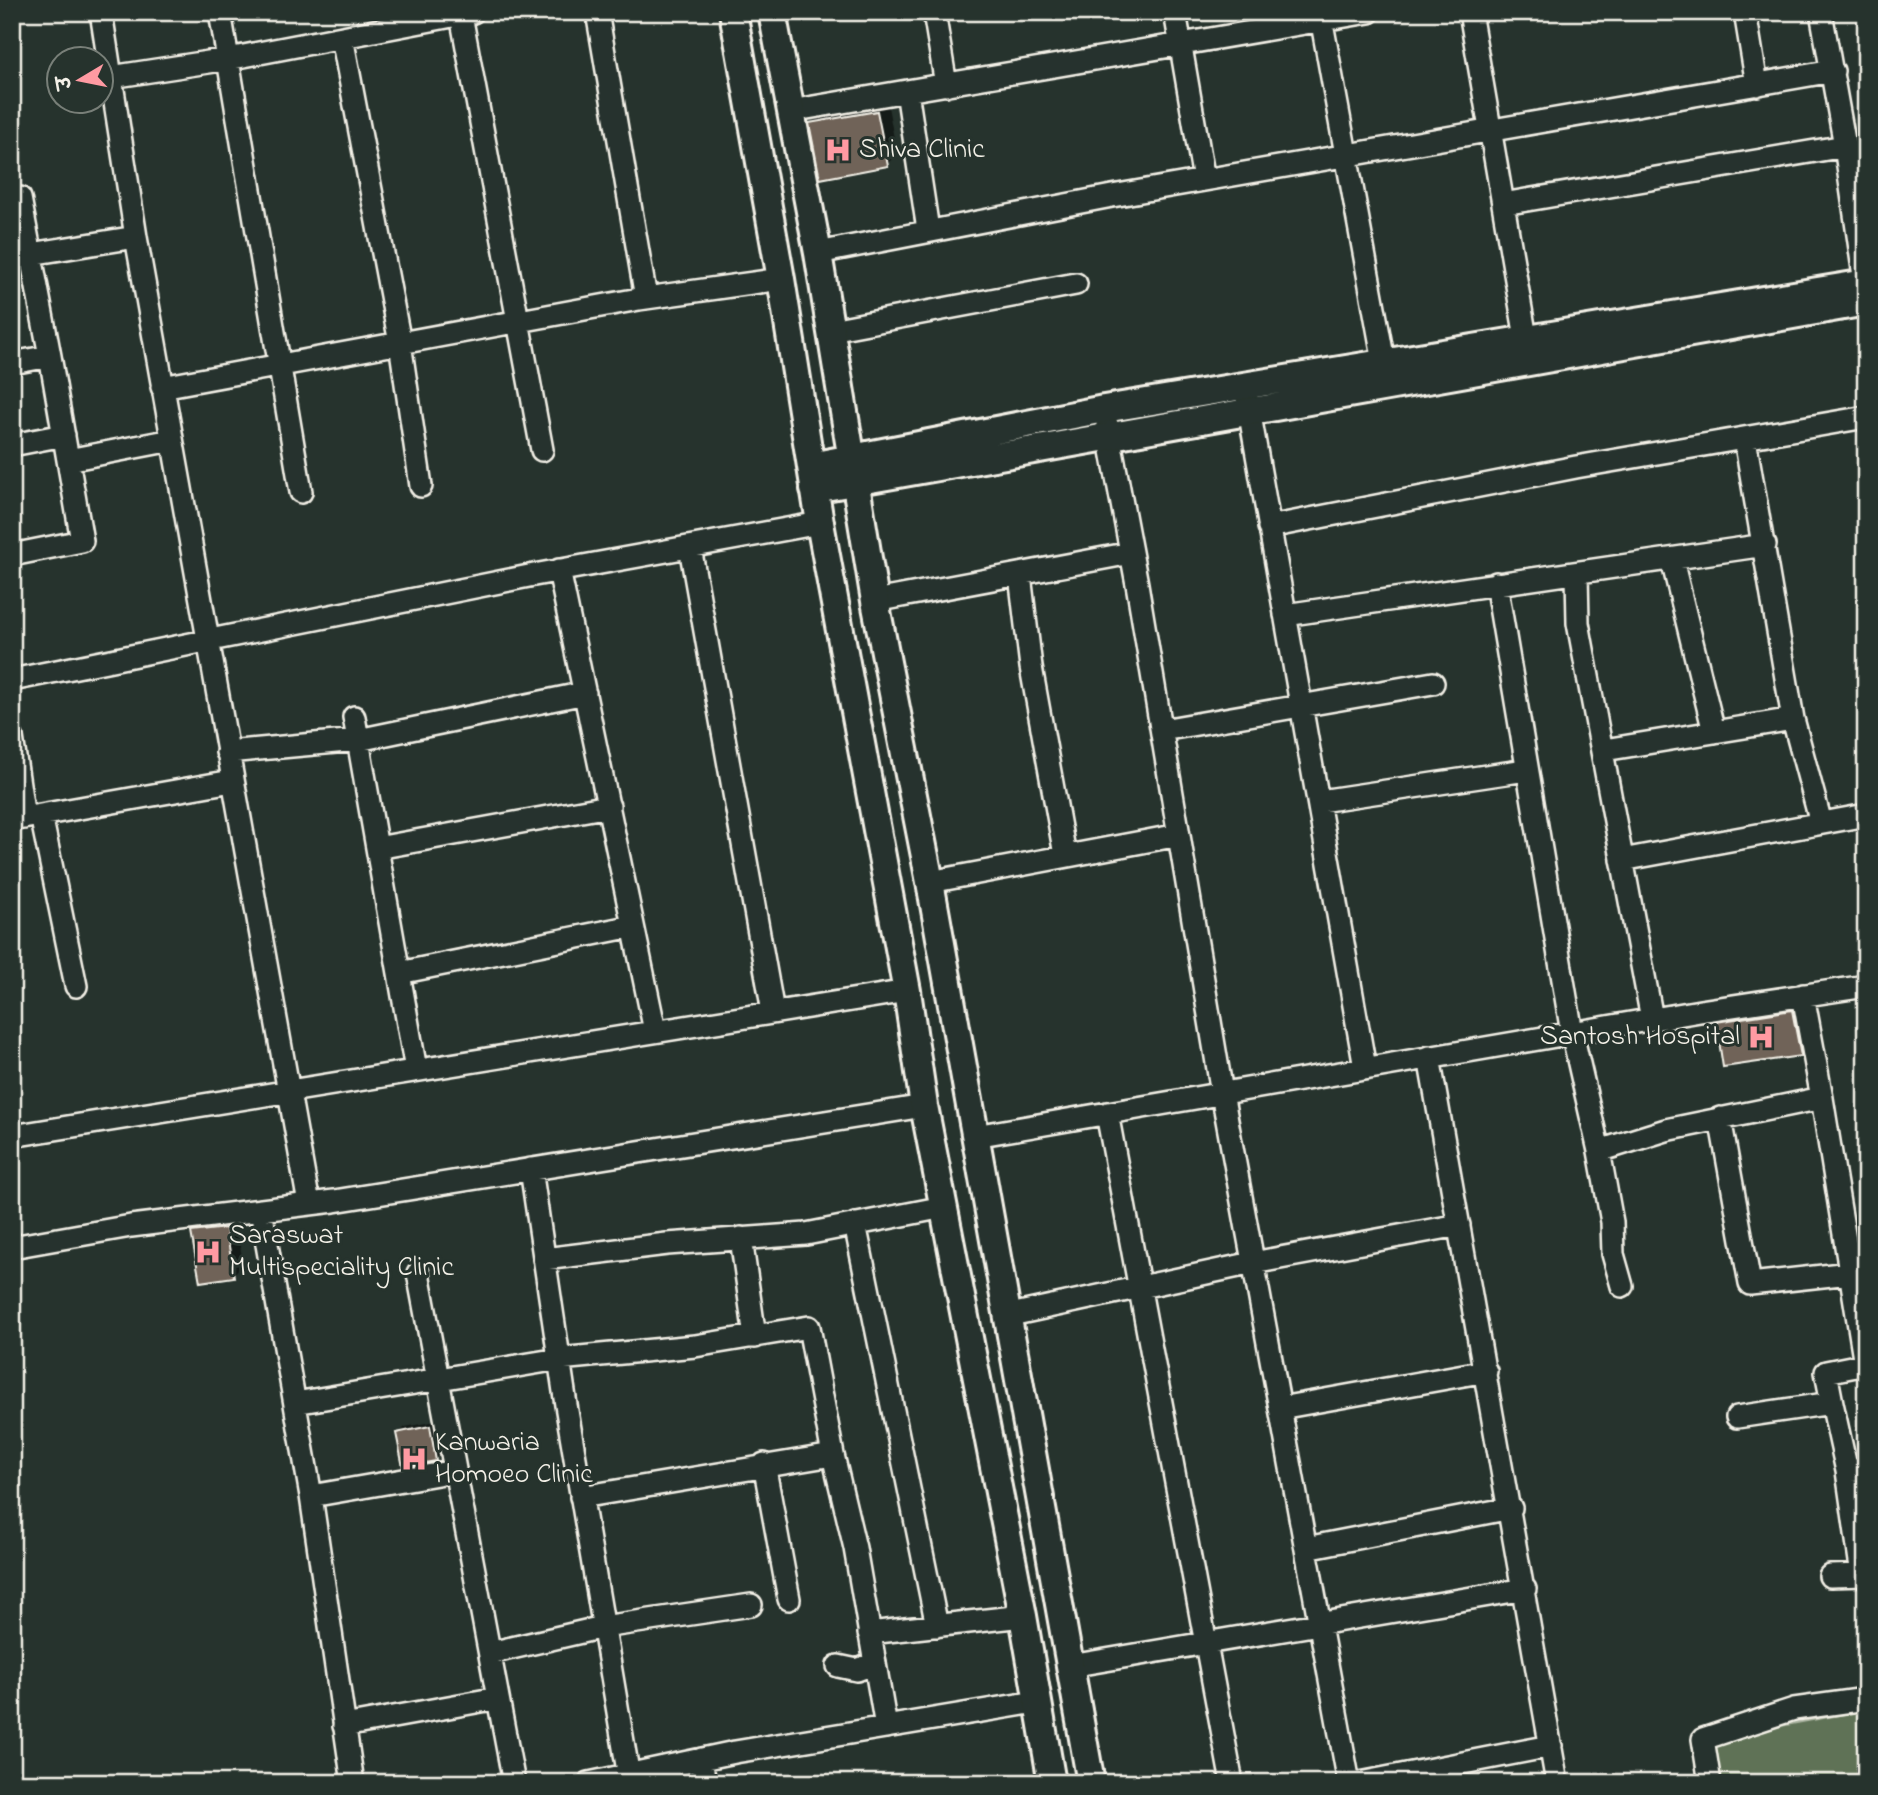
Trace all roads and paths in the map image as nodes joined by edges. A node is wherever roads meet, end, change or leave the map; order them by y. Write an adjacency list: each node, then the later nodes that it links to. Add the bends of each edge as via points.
1 (102, 12): 16 (street)
2 (220, 12): 17 (street)
3 (597, 12): 38 (street)
4 (733, 12): 35 (street)
5 (772, 12): 24 (street)
6 (934, 12): 20 (street)
7 (1175, 12): 15 (street)
8 (1369, 12): 13 (street)
9 (1470, 12): 25 (street)
10 (1745, 12): 21 (street)
11 (1821, 12): 18 (street)
12 (467, 13): 14 (street); 39 (street)
13 (1321, 16): 15 (street); 27 (street)
14 (342, 37): 17 (street); 42 (street)
15 (1181, 45): 20 (street); 28 (street)
16 (107, 46)
17 (228, 59): 19 (street); 46 (street)
18 (1833, 71): 21 (street); 26 (street)
19 (116, 76)
20 (946, 85): 22 (street)
21 (1757, 85): 25 (street)
22 (907, 91): 24 (street); 31 (street)
23 (116, 109): 32 (street)
24 (790, 111): 33 (street)
25 (1490, 131): 27 (street); 30 (street)
26 (1845, 146): 30 (street); 37 (street)
27 (1347, 156): 28 (street); 44 (street)
28 (1204, 180): 31 (street)
29 (20, 198): 34 (street)
30 (1503, 204): 41 (street)
31 (928, 230): 33 (street)
32 (136, 237): 34 (street); 47 (street)
33 (818, 253): 40 (street)
34 (21, 256): 43 (street)
35 (781, 279): 38 (street); 58 (street)
36 (1076, 284): 40 (street)
37 (1865, 290): 41 (street); 48 (street)
38 (646, 298): 39 (street)
39 (519, 321): 42 (street); 55 (street)
40 (831, 330): 57 (street)
41 (1526, 338): 44 (street)
42 (400, 343): 46 (street); 59 (street)
43 (50, 356): 45 (street); 51 (street)
44 (1384, 362): 48 (street)
45 (12, 363)
46 (281, 365): 47 (street); 60 (street)
47 (162, 387): 53 (street)
48 (1247, 398): 50 (street); 62 (street)
49 (1866, 417): 52 (street)
50 (1106, 422): 57 (street); 65 (street)
51 (64, 435): 54 (street); 56 (street)
52 (1745, 439): 62 (street); 63 (street)
53 (172, 440): 56 (street); 74 (street)
54 (12, 445)
55 (542, 450)
56 (68, 460): 66 (street, via 82,541)
57 (852, 469): 58 (street); 72 (street)
58 (812, 477): 61 (street)
59 (421, 486)
60 (301, 492)
61 (820, 523): 64 (street); 103 (street)
62 (1269, 527): 73 (street)
63 (1765, 545): 67 (street); 80 (street)
64 (690, 547): 68 (street); 105 (street)
65 (1131, 553): 70 (street); 81 (street)
66 (12, 555)
67 (1672, 560): 69 (street); 82 (street)
68 (559, 570): 74 (street); 77 (street)
69 (1577, 573): 71 (street); 85 (street, via 1578,623)
70 (1020, 576): 72 (street); 96 (street, via 1031,667)
71 (1496, 583): 73 (street); 87 (street)
72 (875, 601): 98 (street)
73 (1285, 615): 78 (street)
74 (207, 642): 75 (street); 86 (street)
75 (12, 680)
76 (1433, 683): 78 (street)
77 (585, 694): 84 (street); 90 (street)
78 (1302, 704): 81 (street); 89 (street)
79 (354, 717): 84 (street)
80 (1793, 719): 82 (street); 93 (street)
81 (1162, 730): 94 (street)
82 (1714, 732): 85 (street)
83 (12, 737): 92 (street)
84 (358, 740): 86 (street); 95 (street)
85 (1604, 750): 97 (street)
86 (226, 752): 88 (street)
87 (1526, 770): 89 (street); 108 (street)
88 (232, 781): 92 (street); 112 (street)
89 (1320, 801): 110 (street)
90 (609, 806): 95 (street); 99 (street)
91 (1866, 815): 93 (street)
92 (26, 817): 101 (street)
93 (1821, 823): 97 (street)
94 (1179, 835): 96 (street); 113 (street)
95 (377, 848): 100 (street)
96 (1065, 855): 98 (street)
97 (1622, 860): 106 (street)
98 (930, 882): 119 (street)
99 (634, 926): 100 (street); 107 (street)
100 (399, 973): 111 (street)
101 (76, 986)
102 (1866, 986): 104 (street)
103 (907, 991): 105 (street); 115 (street)
104 (1803, 995): 106 (street); 114 (street)
105 (773, 1012): 107 (street)
106 (1652, 1019): 108 (street)
107 (655, 1031): 111 (street)
108 (1572, 1033): 109 (street); 120 (street)
109 (1429, 1057): 110 (street); 126 (street)
110 (1365, 1068): 113 (street)
111 (416, 1070): 112 (street)
112 (287, 1090): 118 (street); 122 (street)
113 (1222, 1093): 116 (street); 130 (street)
114 (1822, 1098): 117 (street); 132 (street)
115 (924, 1106): 121 (street); 123 (street)
116 (1107, 1113): 119 (street); 134 (street)
117 (1720, 1118): 120 (street); 132 (street, via 1750,1284)
118 (12, 1136)
119 (975, 1136): 135 (street)
120 (1599, 1151): 133 (street)
121 (531, 1168): 122 (street); 129 (street)
122 (309, 1204): 124 (street)
123 (944, 1208): 125 (street); 158 (street)
124 (261, 1210): 128 (street); 141 (street)
125 (855, 1224): 127 (street, via 806,1234); 160 (street)
126 (1459, 1226): 130 (street); 139 (street)
127 (741, 1238): 129 (street); 136 (street)
128 (12, 1247)
129 (544, 1259): 137 (street)
130 (1253, 1263): 134 (street); 143 (street)
131 (418, 1273): 140 (street)
132 (1850, 1273): 138 (street)
133 (1622, 1286)
134 (1139, 1288): 135 (street); 163 (street)
135 (1006, 1316): 167 (street)
136 (755, 1337): 137 (street); 145 (street, via 809,1327)
137 (559, 1359): 140 (street); 150 (street)
138 (1866, 1364): 142 (street, via 1826,1372)
139 (1486, 1371): 143 (street); 151 (street)
140 (438, 1378): 141 (street); 148 (street)
141 (295, 1403): 149 (street)
142 (1832, 1404): 144 (street); 147 (street)
143 (1280, 1408): 152 (street)
144 (1737, 1417)
145 (833, 1455): 146 (street); 162 (street)
146 (764, 1465): 150 (street); 156 (street)
147 (1856, 1470): 153 (street)
148 (456, 1471): 149 (street); 164 (street)
149 (311, 1496): 171 (street)
150 (581, 1497): 161 (street)
151 (1511, 1508): 152 (street); 155 (street)
152 (1306, 1548): 159 (street)
153 (1864, 1575): 154 (street)
154 (1830, 1576)
155 (1525, 1589): 159 (street); 173 (street)
156 (789, 1599)
157 (751, 1605): 161 (street)
158 (1023, 1616): 160 (street); 170 (street)
159 (1320, 1625): 163 (street); 184 (street)
160 (937, 1626): 162 (street)
161 (603, 1627): 164 (street); 176 (street)
162 (869, 1633): 165 (street)
163 (1205, 1644): 167 (street); 183 (street)
164 (490, 1653): 168 (street)
165 (875, 1663): 166 (street, via 857,1670); 172 (street)
166 (838, 1666)
167 (1070, 1666): 182 (street)
168 (498, 1698): 171 (street); 178 (street)
169 (1866, 1699): 187 (street, via 1794,1709 1703,1739)
170 (1036, 1702): 172 (street); 181 (street)
171 (344, 1727): 177 (street)
172 (886, 1727): 174 (street)
173 (1551, 1746): 175 (street); 186 (street)
174 (701, 1759): 176 (street); 180 (street)
175 (1464, 1773): 185 (street)
176 (629, 1779): 179 (street)
177 (353, 1783)
178 (514, 1783)
179 (589, 1783)
180 (705, 1783)
181 (1052, 1783)
182 (1091, 1783)
183 (1232, 1783)
184 (1349, 1783)
185 (1360, 1783)
186 (1557, 1783)
187 (1710, 1783)

